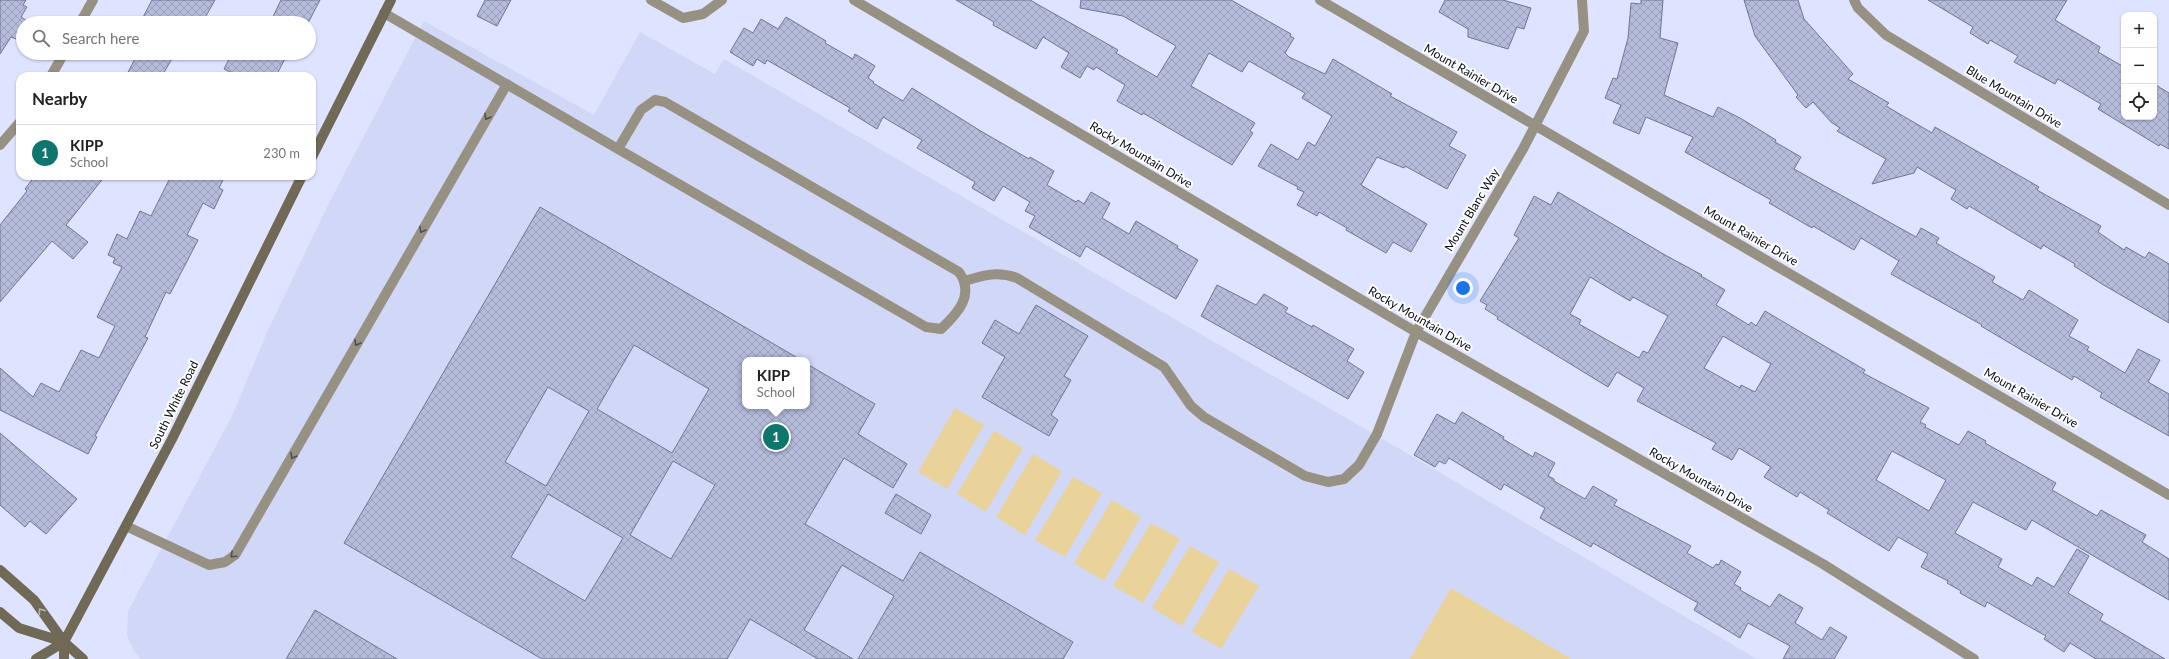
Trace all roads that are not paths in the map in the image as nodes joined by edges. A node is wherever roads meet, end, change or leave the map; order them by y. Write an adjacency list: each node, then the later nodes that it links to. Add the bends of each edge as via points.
1 (93, 0): 10 (street)
2 (391, 0): 9 (main road)
3 (651, 0): 4 (street, via 683,18 703,14)
4 (722, 0)
5 (854, 0): 22 (street, Rocky Mountain Drive)
6 (1320, 0): 15 (street, Mount Rainier Drive)
7 (1582, 0): 15 (street, Mount Blanc Way, via 1584,31)
8 (1854, 0): 20 (street, Blue Mountain Drive, via 1858,8 1886,36)
9 (384, 13): 13 (street); 17 (main road)
10 (84, 16)
11 (60, 60): 12 (street)
12 (53, 72)
13 (506, 84): 18 (street); 24 (street, one-way to 24, via 235,555 225,562 209,565)
14 (16, 127): 16 (street)
15 (1534, 127): 22 (street, Mount Blanc Way); 23 (street, Mount Rainier Drive)
16 (0, 145)
17 (316, 149)
18 (618, 149): 21 (street, via 641,110 655,100 665,102 959,272); 21 (street, via 926,328 941,329 955,316 967,292)
19 (300, 180): 24 (main road, South White Road, via 172,439)
20 (2169, 206)
21 (965, 280): 22 (street, Mount Blanc Way, via 990,273 1017,278 1164,366 1191,406 1204,417 1305,476 1328,482 1344,479 1359,465 1377,434)
22 (1416, 332): 31 (street, Rocky Mountain Drive, via 1823,564)
23 (2169, 495)
24 (126, 526): 27 (main road, South White Road)
25 (0, 570): 27 (main road, one-way to 25, via 34,600)
26 (0, 612): 27 (main road, via 19,628)
27 (64, 642): 28 (main road); 29 (main road, South White Road); 30 (main road)
28 (36, 659)
29 (64, 659)
30 (83, 659)
31 (1974, 659)

